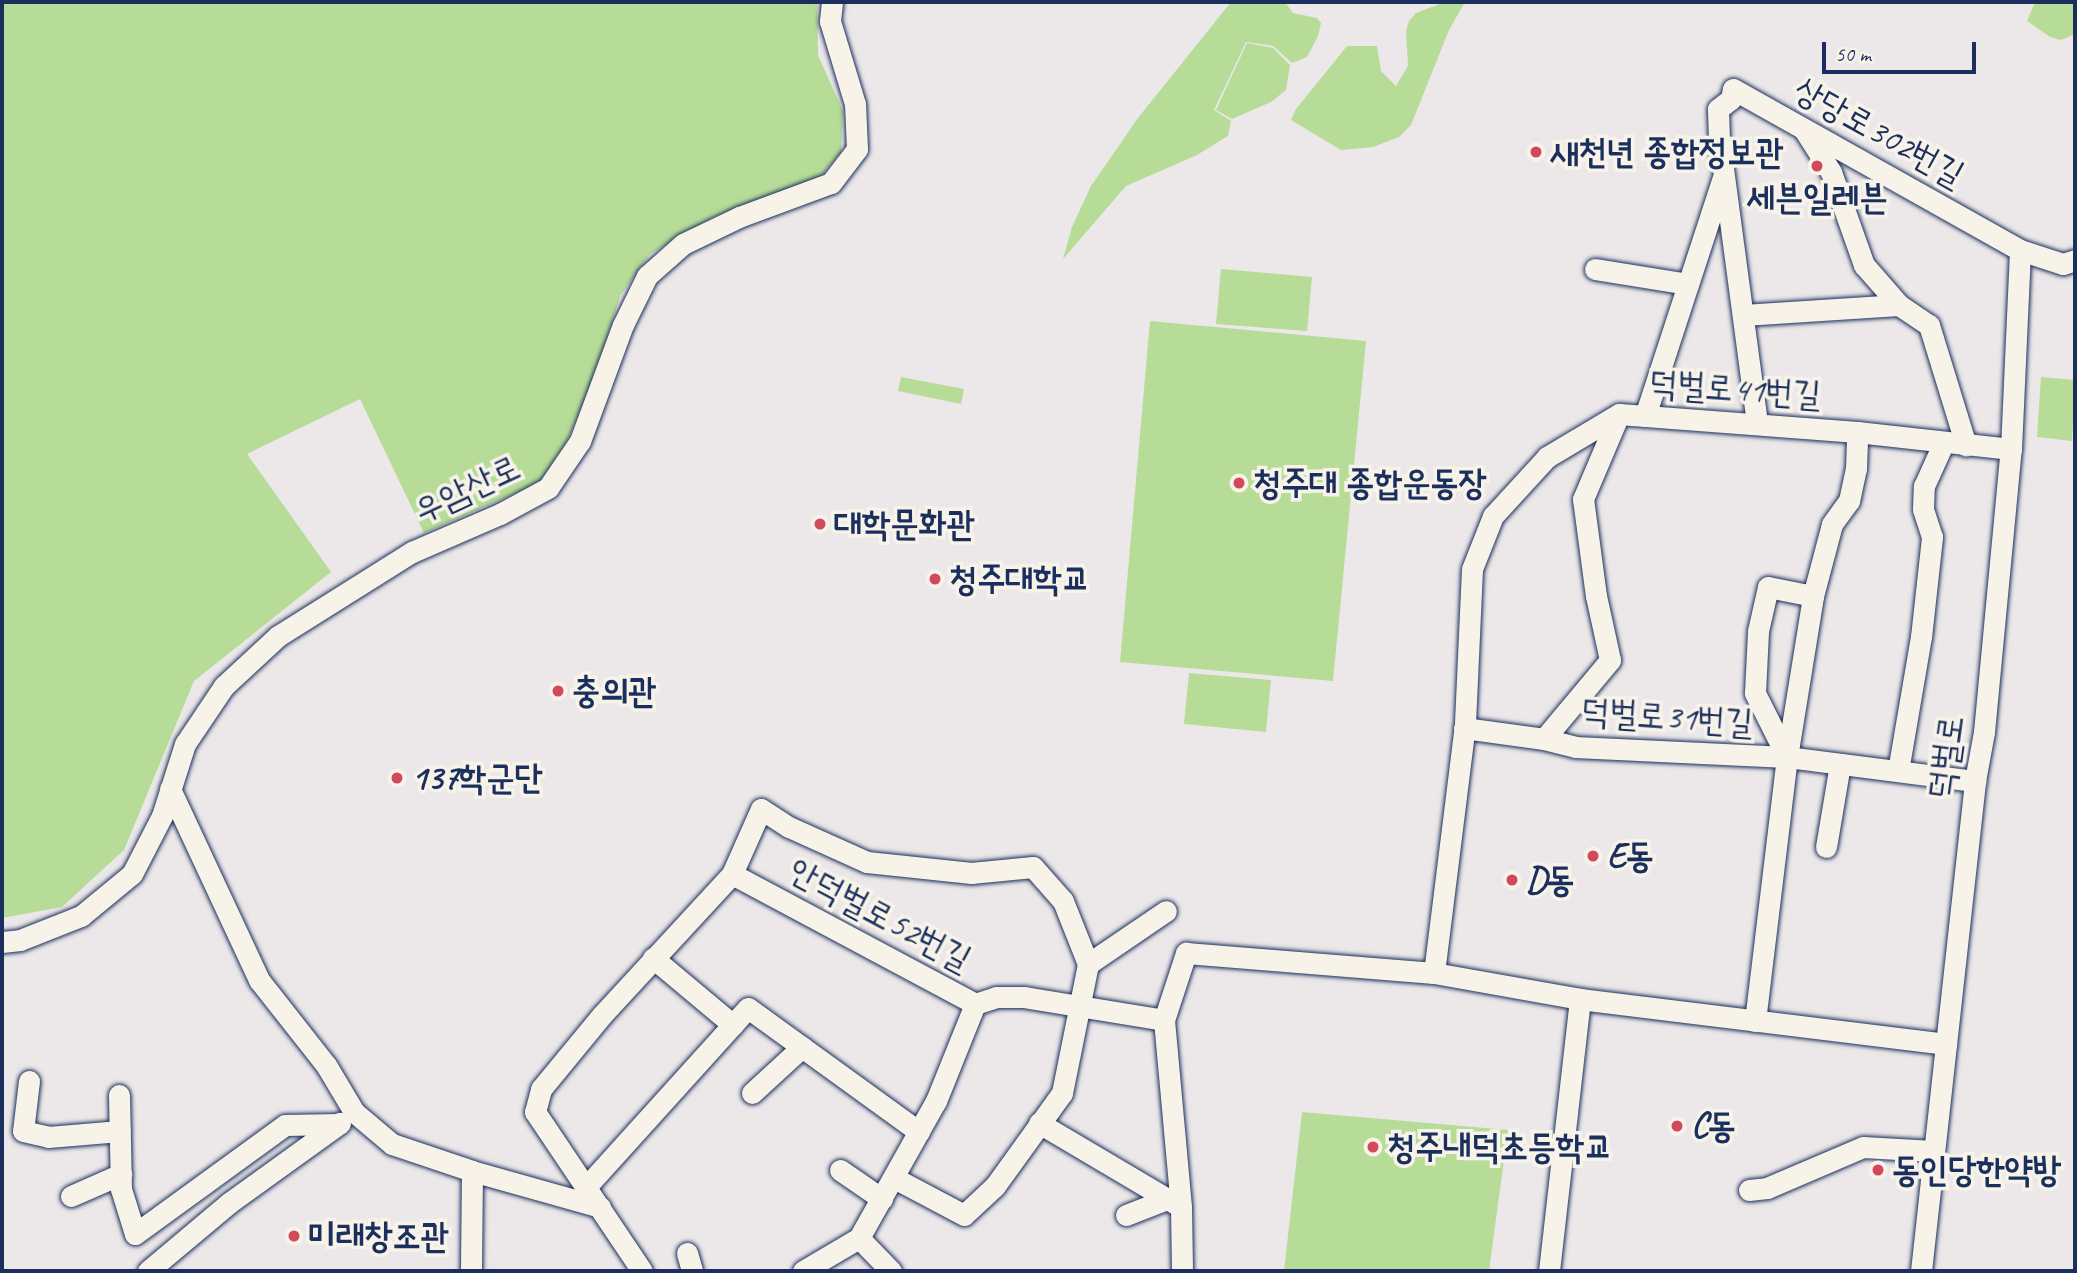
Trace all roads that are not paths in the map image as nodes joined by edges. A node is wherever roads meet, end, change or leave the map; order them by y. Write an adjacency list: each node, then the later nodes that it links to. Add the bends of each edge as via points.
1 (832, 2): 25 (street, 우암산로, via 830,21 855,103 857,149 831,183 738,217 683,244 647,276 623,325 580,441 548,488 412,552 278,636 224,685 185,744)
2 (1798, 124): 3 (street, 상당로302번길, via 1733,89 1731,99 1718,109); 4 (street, 상당로302번길); 8 (street, via 1814,141 1831,172 1864,265)
3 (1724, 173): 7 (street, 상당로302번길); 9 (street, 상당로302번길)
4 (2020, 250): 5 (street, 상당로302번길, via 2063,264); 16 (street, 덕벌로)
5 (2075, 260)
6 (1595, 269): 7 (street)
7 (1688, 284): 11 (street, 상당로302번길)
8 (1899, 305): 9 (street); 15 (street, via 1929,325)
9 (1743, 315): 12 (street, 상당로302번길)
10 (1619, 414): 11 (street, 덕벌로41번길); 17 (street, 덕벌로41번길, via 1583,499); 19 (street, via 1547,457 1493,516 1472,569)
11 (1645, 416): 12 (street, 덕벌로41번길)
12 (1757, 424): 13 (street, 덕벌로41번길)
13 (1857, 432): 14 (street, 덕벌로41번길); 18 (street, 덕벌로41번길, via 1849,501 1832,524)
14 (1944, 442): 15 (street, 덕벌로41번길); 23 (street, via 1924,486 1923,509 1932,537 1922,632)
15 (1966, 444): 16 (street, 덕벌로41번길)
16 (2011, 449): 24 (street, 덕벌로, via 1984,732)
17 (1589, 544): 20 (street, 덕벌로31번길, via 1610,660)
18 (1813, 596): 21 (street, 덕벌로41번길); 21 (street, 덕벌로31번길, via 1768,587 1758,631 1755,693)
19 (1464, 728): 20 (street, 덕벌로31번길); 32 (street)
20 (1544, 739): 21 (street, 덕벌로31번길, via 1575,747)
21 (1787, 757): 22 (street, 덕벌로31번길); 37 (street, 덕벌로31번길)
22 (1840, 764): 23 (street, 덕벌로31번길); 26 (street)
23 (1898, 772): 24 (street, 덕벌로31번길)
24 (1975, 781): 39 (street, 덕벌로)
25 (170, 789): 29 (street, 우암산로, via 162,816 132,874 81,916 20,940); 44 (street, via 259,980 326,1065)
26 (1826, 847)
27 (732, 874): 30 (street, 안덕벌로52번길); 31 (street, 안덕벌로52번길, via 761,809 789,827 867,862 971,873 1033,867 1063,901); 34 (street, 안덕벌로52번길)
28 (1166, 911): 31 (street)
29 (2, 942)
30 (653, 958): 38 (street); 53 (street, 안덕벌로52번길, via 541,1089 535,1112)
31 (1088, 964): 35 (street)
32 (1434, 973): 33 (street); 36 (street, via 1186,953)
33 (1580, 999): 37 (street); 68 (street)
34 (975, 1004): 35 (street, 안덕벌로52번길, via 996,997 1024,997); 47 (street)
35 (1081, 1005): 36 (street, 안덕벌로52번길); 45 (street, via 1062,1093)
36 (1164, 1020): 57 (street)
37 (1755, 1021): 39 (street)
38 (733, 1025): 40 (street, via 748,1008); 53 (street)
39 (1946, 1044): 48 (street, 덕벌로)
40 (802, 1048): 42 (street); 47 (street)
41 (29, 1081): 46 (street, via 23,1131 48,1137)
42 (752, 1093)
43 (119, 1096): 46 (street)
44 (346, 1118): 50 (street, via 392,1144); 60 (street, via 285,1125); 62 (street, via 229,1203)
45 (1039, 1123): 52 (street, via 995,1186 964,1215); 57 (street)
46 (120, 1131): 51 (street)
47 (919, 1132): 52 (street)
48 (1934, 1152): 54 (street, via 1863,1147 1767,1188); 69 (street, 덕벌로)
49 (840, 1170): 56 (street)
50 (472, 1171): 58 (street); 63 (street)
51 (121, 1174): 55 (street); 60 (street)
52 (894, 1178): 56 (street)
53 (586, 1187): 58 (street, 안덕벌로52번길)
54 (1749, 1190)
55 (71, 1196)
56 (882, 1199): 61 (street)
57 (1174, 1203): 59 (street); 67 (street)
58 (600, 1207): 64 (street, 안덕벌로52번길)
59 (1126, 1215)
60 (135, 1234): 62 (street)
61 (859, 1238): 65 (street); 66 (street)
62 (153, 1267)
63 (471, 1271)
64 (642, 1271)
65 (803, 1271)
66 (891, 1271)
67 (1182, 1271)
68 (1549, 1271)
69 (1921, 1271)

